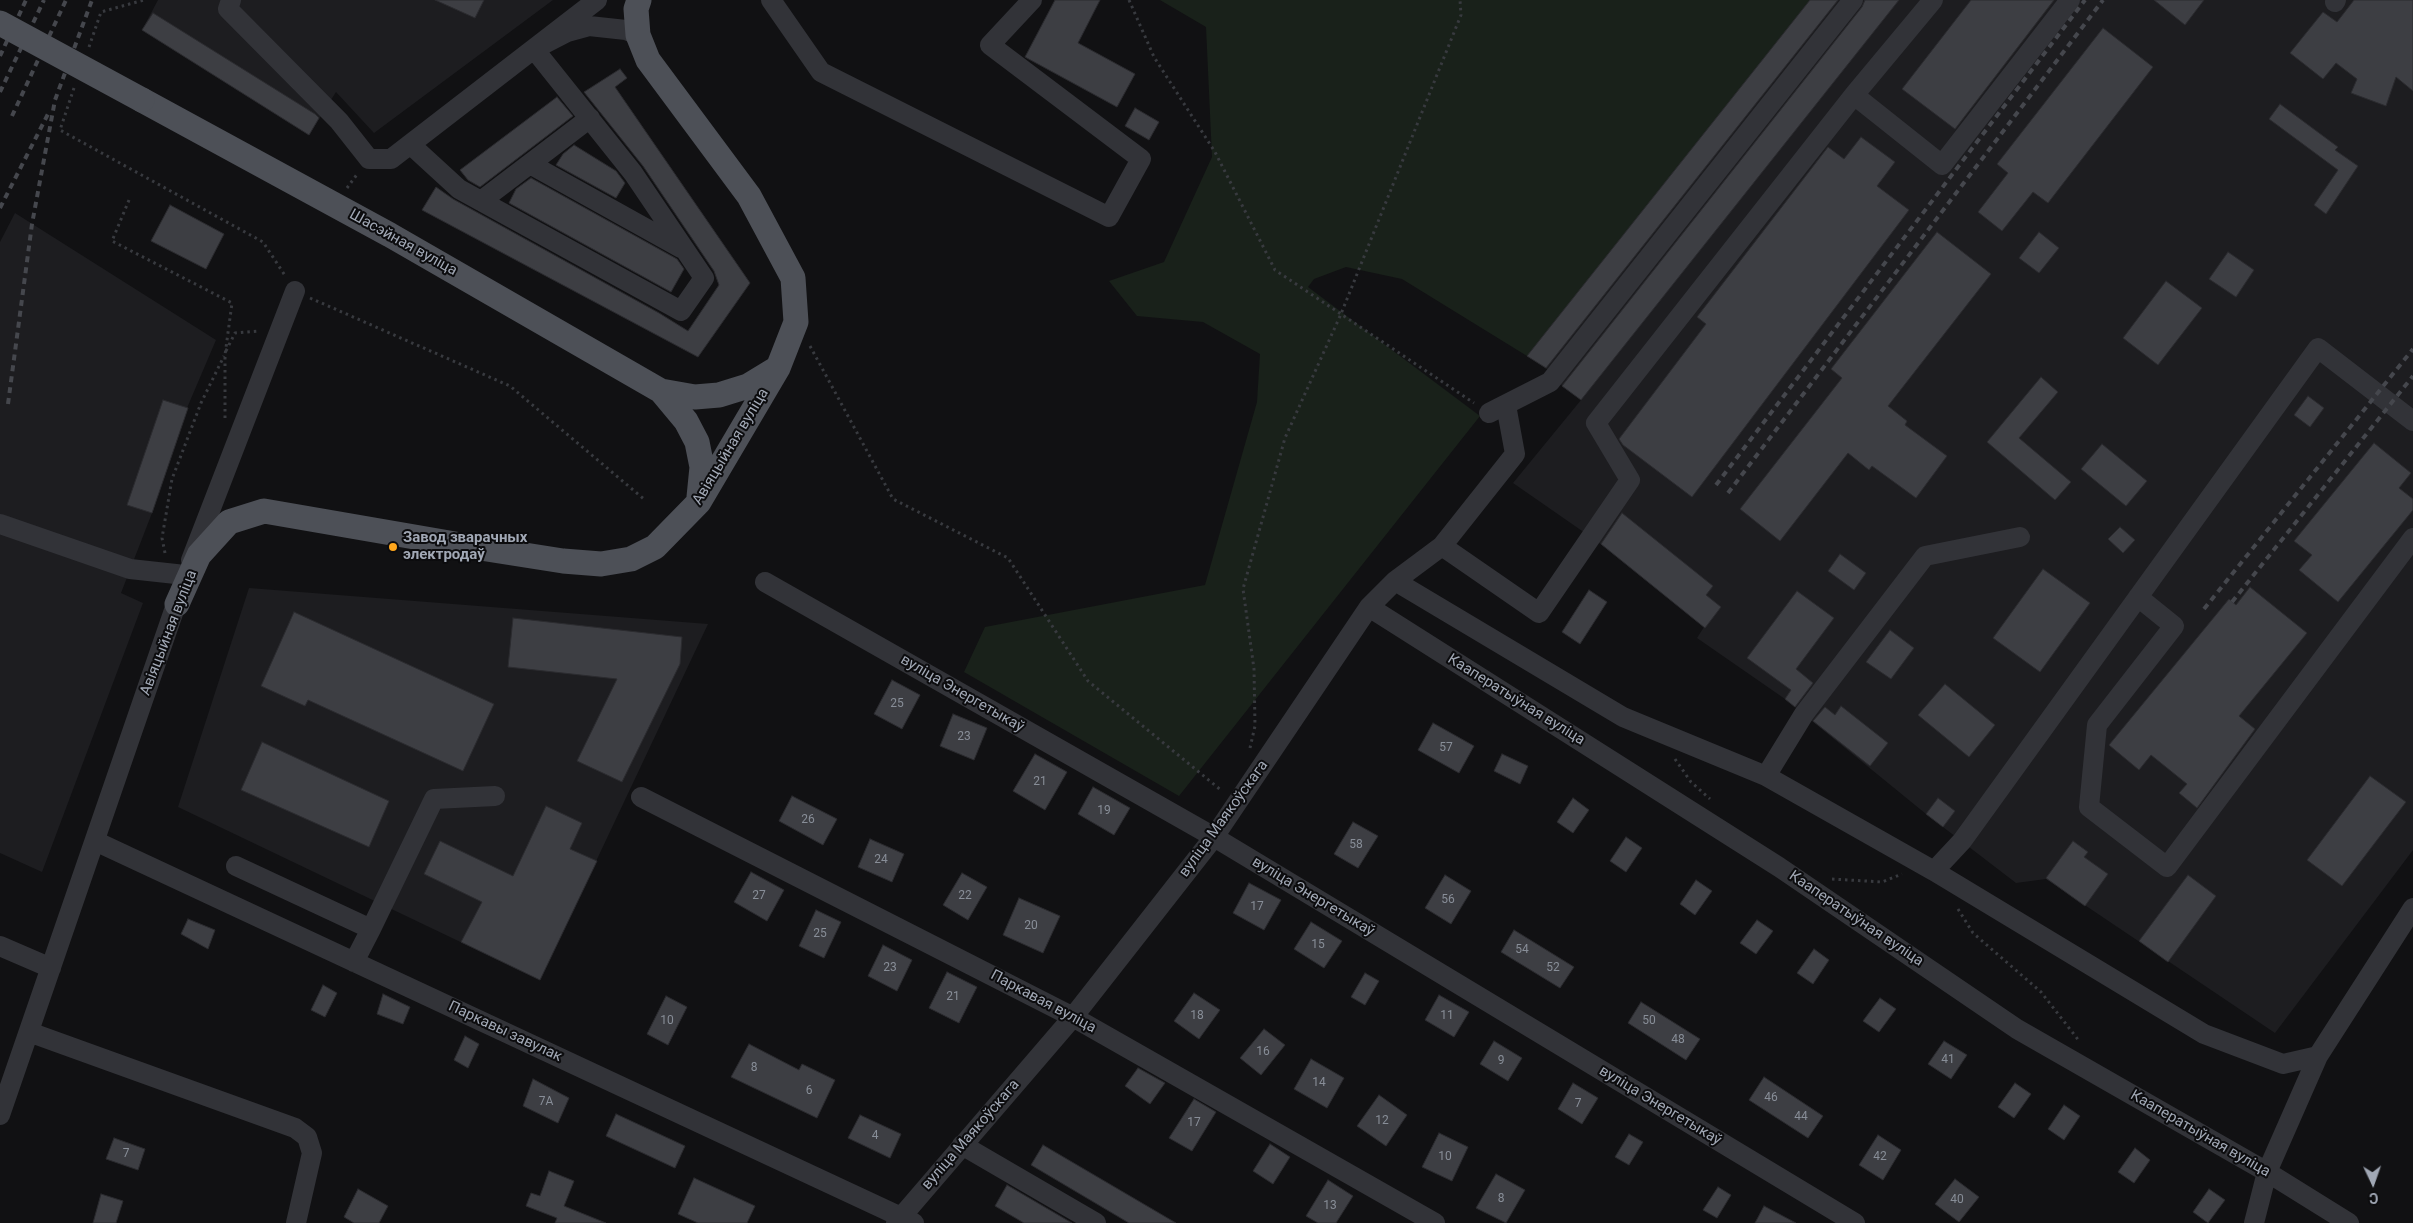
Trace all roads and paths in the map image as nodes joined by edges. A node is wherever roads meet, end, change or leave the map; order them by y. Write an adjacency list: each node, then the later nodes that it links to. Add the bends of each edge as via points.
1 (144, 0): 14 (path, via 101,12)
2 (231, 0): 20 (street, via 228,9 339,121)
3 (597, 0): 15 (street)
4 (639, 0): 13 (main road, Авіяцыйная вуліца, via 636,9)
5 (771, 0): 6 (street, via 821,72 1109,217 1141,159 990,45)
6 (1032, 0)
7 (1129, 0): 27 (path, via 1154,57 1215,152 1275,270)
8 (1460, 0): 27 (path, via 1461,15)
9 (1853, 0): 33 (street, via 1550,382)
10 (1933, 0): 17 (street)
11 (2070, 0): 17 (street, via 1942,165)
12 (0, 24): 32 (main road, Шасэйная вуліца, bridge, via 390,235)
13 (638, 35): 15 (street, via 626,30 588,26 567,32); 28 (main road, Авіяцыйная вуліца, via 648,60 749,196 793,278)
14 (88, 48)
15 (534, 49): 18 (street); 19 (street)
16 (76, 84): 26 (path, via 60,130 264,242)
17 (1854, 95): 41 (street, via 1596,423 1630,480 1539,613)
18 (590, 118): 21 (street); 25 (street, via 633,173)
19 (411, 145): 20 (street, via 391,159); 24 (street, via 459,188)
20 (369, 159): 22 (path)
21 (530, 164): 24 (street); 25 (street)
22 (344, 193)
23 (129, 200): 30 (path, via 112,241 232,303)
24 (481, 201): 25 (street, via 681,311 704,278)
25 (685, 250)
26 (295, 291): 29 (street); 36 (path, via 510,386)
27 (1340, 314): 33 (path); 49 (path, via 1285,438 1243,589 1254,669 1255,726)
28 (796, 319): 31 (main road, Авіяцыйная вуліца); 53 (path, via 893,499 1008,558 1088,682)
29 (280, 329): 30 (path, via 235,333); 42 (street)
30 (225, 355): 35 (path); 42 (path, via 172,479 162,538)
31 (778, 368): 32 (main road, via 748,386 719,395 695,398); 37 (main road, Авіяцыйная вуліца)
32 (661, 390): 37 (main road, via 698,442 702,467)
33 (1497, 409): 41 (street, вуліца Маякоўскага, via 1515,454)
34 (2413, 421): 45 (street, via 2318,348)
35 (225, 422)
36 (645, 500)
37 (699, 502): 46 (main road, Авіяцыйная вуліца, via 655,547 631,559 601,564 563,561 264,511 229,522 199,554)
38 (0, 524): 42 (street, via 130,569)
39 (2020, 537): 50 (street, via 1926,556 1804,714)
40 (2413, 538): 45 (street, via 2167,867 2089,807 2097,725 2174,626)
41 (1442, 546): 43 (street, вуліца Маякоўскага)
42 (177, 574): 46 (street)
43 (1395, 581): 47 (street, вуліца Маякоўскага); 48 (street, via 1623,717)
44 (765, 582): 55 (street, вуліца Энергетыкаў)
45 (2138, 597): 58 (street, via 1962,841)
46 (178, 604): 56 (street, Авіяцыйная вуліца)
47 (1369, 608): 53 (street, вуліца Маякоўскага); 72 (street, Кааператыўная вуліца, via 1779,867 2018,1029)
48 (1654, 730): 50 (street); 54 (path, via 1691,782)
49 (1249, 755)
50 (1766, 776): 58 (street)
51 (495, 796): 62 (street, via 434,799)
52 (641, 797): 66 (street, Паркавая вуліца)
53 (1237, 803): 55 (street, вуліца Маякоўскага)
54 (1717, 804)
55 (1214, 837): 66 (street, вуліца Маякоўскага); 73 (street, вуліца Энергетыкаў)
56 (95, 841): 64 (street, Паркавы завулак); 65 (street, Авіяцыйная вуліца)
57 (236, 866): 62 (street)
58 (1928, 868): 59 (path, via 1882,882); 69 (street, via 2204,1034 2283,1064)
59 (1829, 879)
60 (1954, 902): 68 (path, via 1973,932 2041,992)
61 (2413, 908): 69 (street)
62 (371, 929): 64 (street)
63 (0, 946): 65 (street)
64 (354, 962): 74 (street, Паркавы завулак)
65 (51, 968): 67 (street, Авіяцыйная вуліца)
66 (1074, 1017): 71 (street, вуліца Маякоўскага); 77 (street, Паркавая вуліца)
67 (28, 1032): 70 (street, Авіяцыйная вуліца); 75 (street, via 295,1128 307,1137 312,1154)
68 (2083, 1045)
69 (2318, 1056): 72 (street)
70 (0, 1114)
71 (962, 1145): 74 (street, вуліца Маякоўскага); 76 (street)
72 (2267, 1172): 78 (street); 79 (street, Кааператыўная вуліца)
73 (1843, 1220)
74 (903, 1221)
75 (296, 1223)
76 (1096, 1223)
77 (1435, 1223)
78 (2254, 1223)
79 (2349, 1223)

